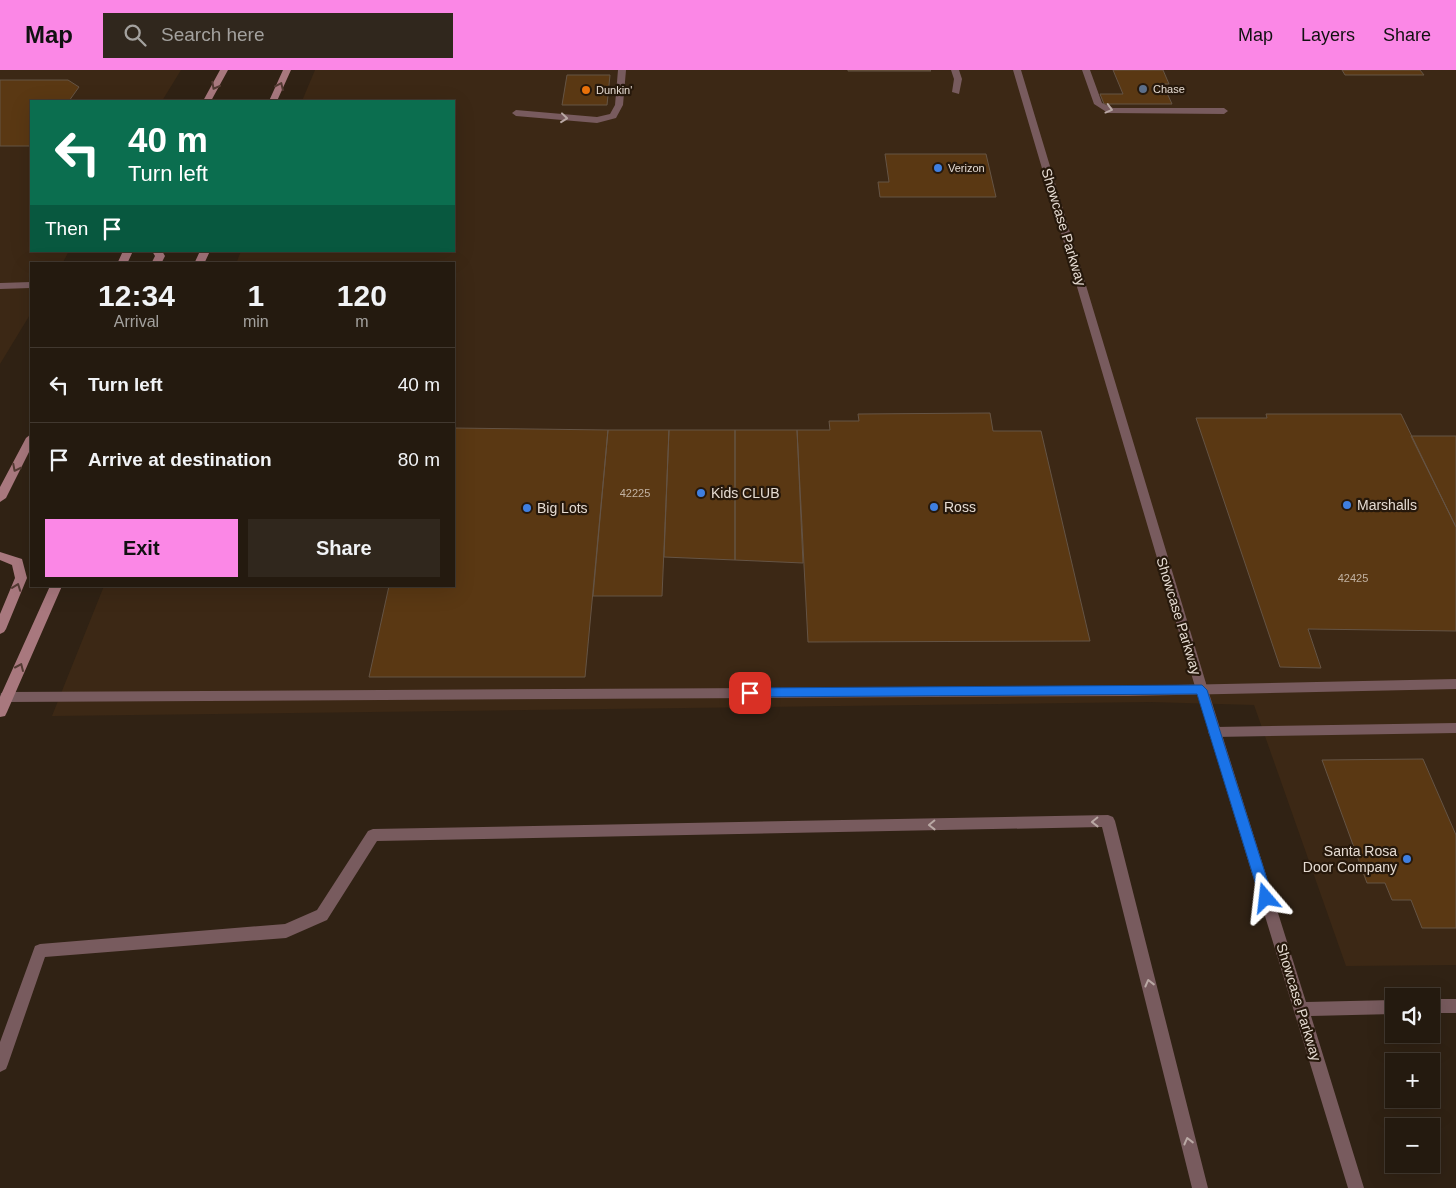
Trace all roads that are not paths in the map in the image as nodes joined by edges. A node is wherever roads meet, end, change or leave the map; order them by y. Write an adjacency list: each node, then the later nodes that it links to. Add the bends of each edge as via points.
1 (224, 70): 8 (main road, one-way to 8)
2 (288, 70): 9 (main road, one-way to 2)
3 (622, 70): 11 (street, one-way to 3, via 597,120 613,116 619,105)
4 (955, 70): 7 (street, via 958,79)
5 (1017, 70): 20 (street, Showcase Parkway)
6 (1086, 70): 10 (street, one-way to 10, via 1098,104 1111,111)
7 (956, 92)
8 (208, 100)
9 (273, 100)
10 (1224, 110)
11 (516, 113)
12 (30, 285): 13 (street)
13 (0, 286)
14 (30, 440): 15 (main road, one-way to 15)
15 (0, 498)
16 (0, 556): 18 (main road, one-way to 16, via 21,578 18,562)
17 (56, 587): 21 (main road, one-way to 17)
18 (0, 629)
19 (1456, 684): 20 (street)
20 (1202, 690): 21 (street); 24 (street, Showcase Parkway)
21 (6, 697): 22 (main road)
22 (0, 712)
23 (1456, 728): 24 (street)
24 (1215, 732): 28 (street, Showcase Parkway)
25 (1440, 1006): 26 (street)
26 (1456, 1006)
27 (1385, 1007): 28 (street)
28 (1301, 1009): 31 (street, Showcase Parkway)
29 (0, 1064): 30 (street, one-way to 29, via 1108,821 374,835 322,915 286,931 40,951)
30 (1200, 1188)
31 (1356, 1188)

